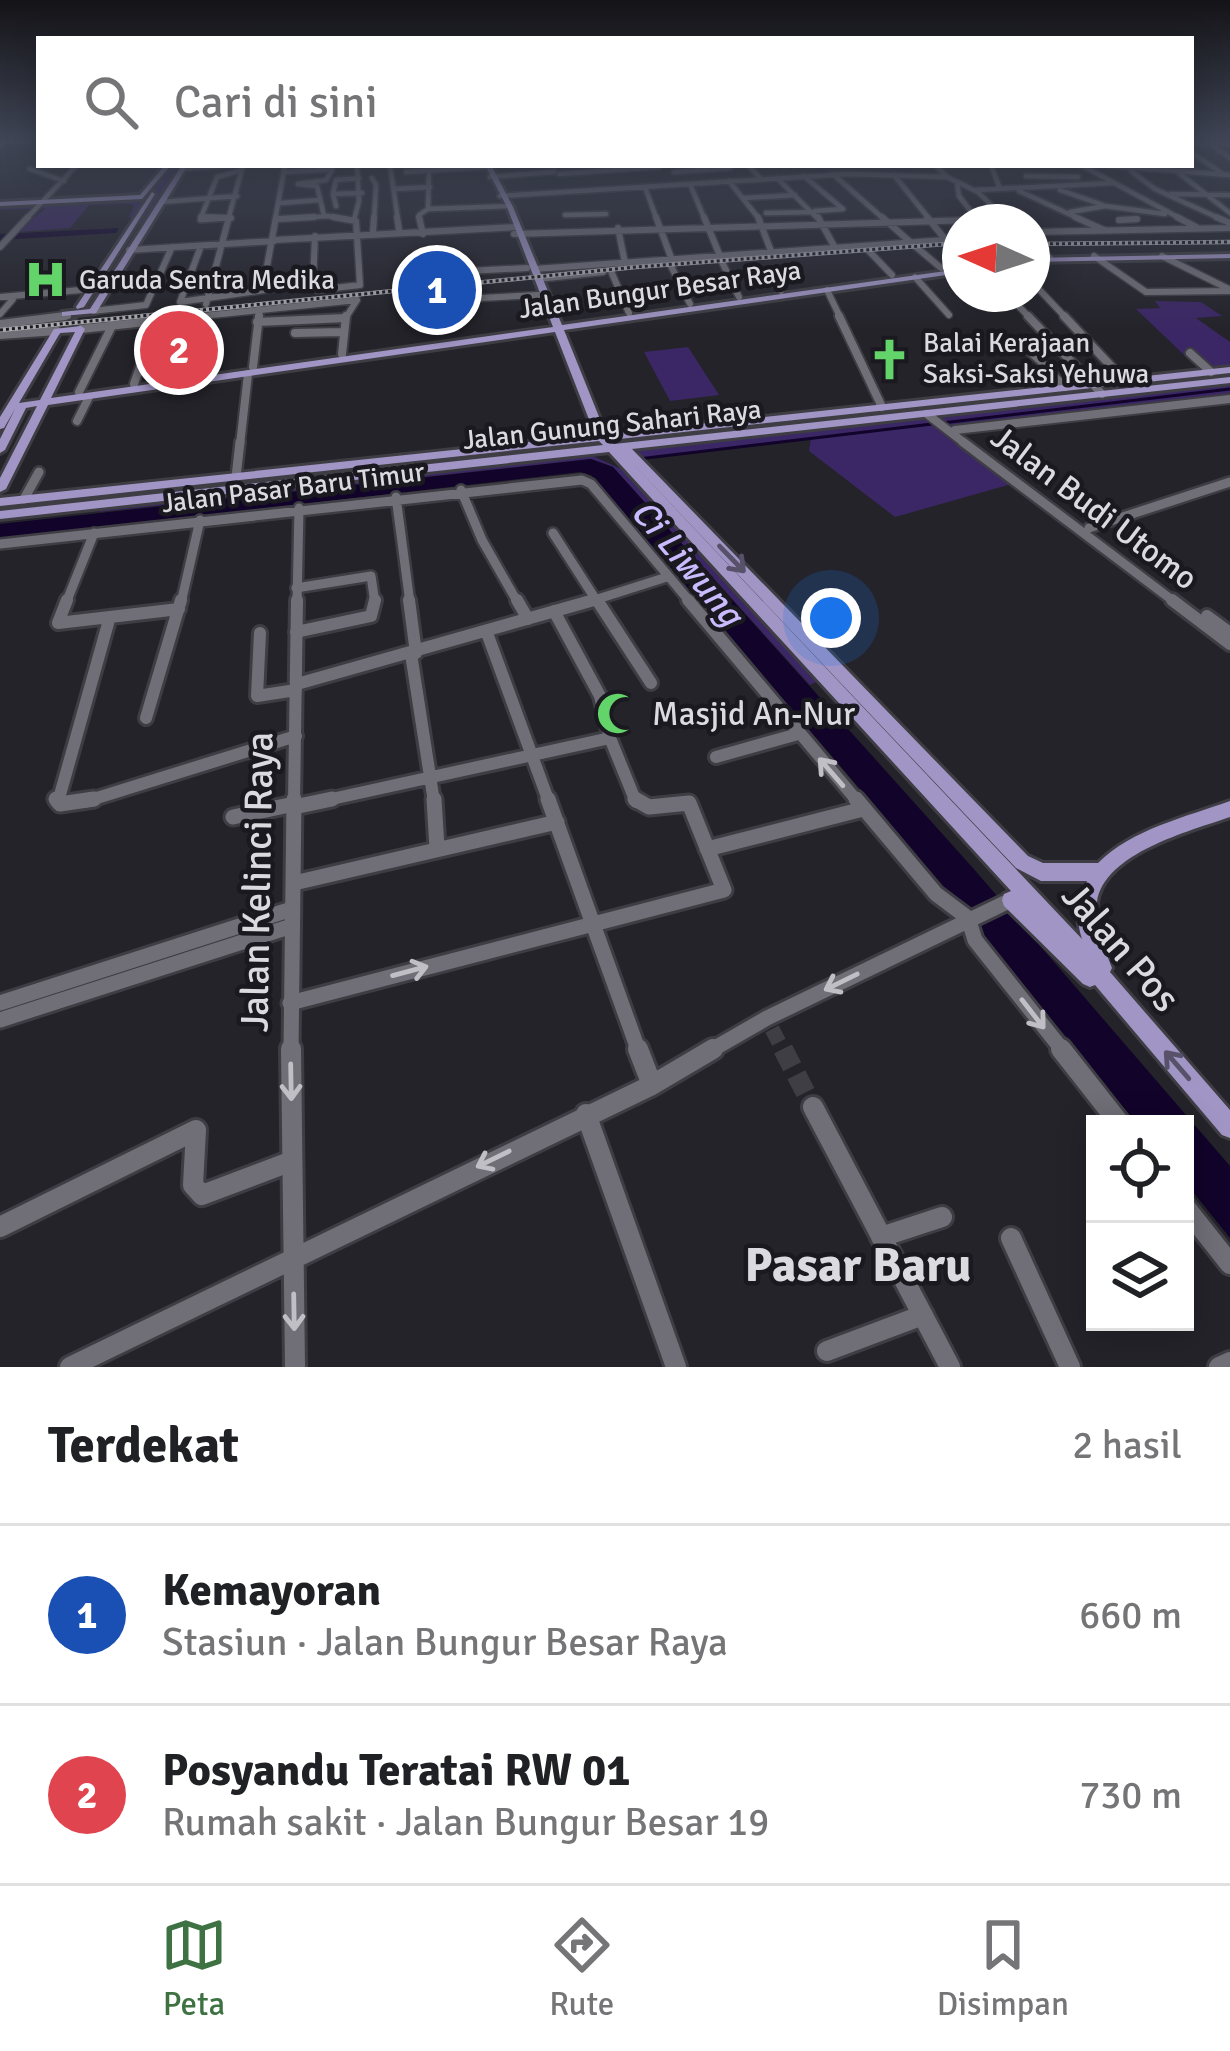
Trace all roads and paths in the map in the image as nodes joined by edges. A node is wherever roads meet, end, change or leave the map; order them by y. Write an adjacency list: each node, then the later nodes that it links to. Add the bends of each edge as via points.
1 (281, 202): 49 (street)
2 (43, 203): 28 (street)
3 (96, 203): 28 (main road)
4 (131, 203): 52 (main road)
5 (146, 203): 52 (main road)
6 (169, 203): 27 (street)
7 (207, 203): 40 (street, via 200,220)
8 (235, 203): 40 (street)
9 (322, 203): 41 (street)
10 (356, 203): 43 (street)
11 (374, 203): 65 (street)
12 (396, 203): 60 (street)
13 (429, 203): 33 (street)
14 (506, 203): 32 (main road)
15 (606, 203): 37 (street)
16 (651, 203): 57 (street)
17 (697, 203): 56 (street)
18 (748, 203): 53 (street)
19 (805, 203): 34 (street)
20 (835, 203): 34 (street, via 843,209)
21 (870, 203): 44 (street)
22 (919, 203): 45 (street)
23 (1048, 203): 35 (street)
24 (1096, 203): 29 (street)
25 (1149, 203): 39 (street)
26 (1184, 203): 54 (street)
27 (159, 204): 59 (main road)
28 (40, 206): 31 (main road); 72 (street)
29 (1104, 206): 30 (street); 35 (street)
30 (1114, 206): 39 (street); 42 (street)
31 (0, 207)
32 (508, 207): 33 (street); 64 (main road)
33 (428, 209): 66 (street, via 419,215)
34 (815, 212): 36 (street); 50 (street)
35 (1070, 212): 61 (street)
36 (766, 213)
37 (606, 214): 38 (street); 58 (street)
38 (566, 215)
39 (1172, 215): 51 (street)
40 (231, 218): 77 (street)
41 (329, 219): 43 (street); 49 (street)
42 (1137, 219): 47 (street); 62 (street)
43 (354, 220): 69 (street)
44 (889, 220): 45 (street); 48 (street); 76 (street)
45 (932, 220): 46 (street); 71 (street)
46 (942, 220)
47 (1119, 220)
48 (848, 221): 50 (street); 80 (street)
49 (278, 222): 74 (street)
50 (821, 222): 53 (street); 79 (street)
51 (1187, 222): 54 (street); 63 (street)
52 (130, 223): 110 (main road); 119 (main road)
53 (763, 223): 56 (street); 73 (street)
54 (1228, 224): 63 (street)
55 (196, 225): 82 (street)
56 (706, 225): 57 (street); 92 (street)
57 (661, 227): 58 (street); 94 (street)
58 (614, 228): 64 (street); 93 (street)
59 (142, 229): 84 (main road); 119 (main road)
60 (399, 230): 65 (street); 66 (street)
61 (1105, 230): 62 (street); 67 (street)
62 (1156, 230): 63 (street)
63 (1200, 230)
64 (516, 231): 66 (street); 100 (main road)
65 (373, 232): 69 (street)
66 (423, 232)
67 (1050, 232)
68 (310, 234): 69 (street); 74 (street); 103 (street)
69 (359, 234): 103 (street, via 360,285)
70 (0, 235): 72 (street)
71 (942, 235)
72 (11, 236): 81 (street)
73 (767, 238): 85 (street); 86 (street)
74 (274, 240): 77 (street); 104 (street)
75 (942, 242): 76 (street)
76 (912, 243): 80 (street); 95 (street)
77 (223, 244): 78 (street); 116 (street)
78 (201, 246): 82 (street); 116 (street, via 179,302)
79 (834, 246): 80 (street); 85 (street)
80 (865, 246): 92 (street); 101 (street)
81 (0, 247)
82 (185, 247): 83 (street)
83 (172, 248): 84 (street); 119 (street, via 146,305)
84 (130, 250): 119 (main road)
85 (792, 250): 86 (street)
86 (771, 251): 92 (street)
87 (1050, 252): 89 (main road)
88 (1050, 253): 90 (main road)
89 (1230, 254): 91 (main road)
90 (1094, 256): 91 (main road); 109 (street)
91 (1162, 256): 106 (street)
92 (721, 259): 94 (street); 112 (street)
93 (625, 263): 94 (street); 100 (street)
94 (672, 263): 98 (street); 118 (street)
95 (941, 268): 101 (main road, Jalan Bungur Besar Raya)
96 (942, 269): 102 (main road, Jalan Bungur Besar Raya)
97 (468, 271): 100 (street)
98 (611, 271): 100 (street); 121 (street)
99 (763, 271): 107 (street)
100 (533, 272): 111 (main road); 132 (main road)
101 (892, 275): 107 (main road, Jalan Bungur Besar Raya)
102 (915, 277): 105 (main road, Jalan Bungur Besar Raya); 124 (street)
103 (313, 284): 104 (street)
104 (263, 288): 116 (street)
105 (827, 290): 127 (main road, Jalan Bungur Besar Raya); 156 (street)
106 (1230, 290): 109 (street)
107 (781, 291): 112 (main road, Jalan Bungur Besar Raya)
108 (1124, 291): 109 (street)
109 (1143, 291)
110 (80, 292): 113 (street); 115 (street); 125 (main road)
111 (538, 295): 114 (street); 132 (main road)
112 (739, 297): 118 (main road, Jalan Bungur Besar Raya)
113 (0, 298): 115 (street)
114 (481, 298)
115 (13, 299): 122 (street)
116 (206, 301)
117 (1050, 301): 147 (street)
118 (690, 304): 121 (main road, Jalan Bungur Besar Raya)
119 (88, 308): 125 (main road)
120 (1024, 312): 149 (street)
121 (629, 313): 127 (main road, Jalan Bungur Besar Raya)
122 (0, 314)
123 (245, 314): 126 (street)
124 (949, 315)
125 (68, 316): 130 (street)
126 (259, 317): 129 (street); 142 (street)
127 (615, 317): 132 (main road, Jalan Bungur Besar Raya)
128 (198, 318): 145 (street)
129 (345, 318): 131 (street, via 357,300); 135 (street)
130 (0, 324)
131 (112, 324): 134 (street); 153 (street)
132 (555, 327): 137 (main road, Jalan Bungur Besar Raya); 162 (main road)
133 (153, 329): 148 (street)
134 (70, 331): 138 (street); 155 (main road); 155 (main road)
135 (343, 332): 136 (street); 141 (street)
136 (295, 333)
137 (499, 334): 141 (main road, Jalan Bungur Besar Raya); 142 (main road, Jalan Bungur Besar Raya)
138 (0, 335)
139 (1026, 348): 150 (street)
140 (1190, 353): 144 (street)
141 (342, 354): 142 (main road, Jalan Bungur Besar Raya)
142 (251, 370): 145 (main road, Jalan Bungur Besar Raya); 151 (main road, Jalan Bungur Besar Raya); 166 (street)
143 (1230, 370): 144 (main road, Jalan Gunung Sahari Raya)
144 (1211, 372): 147 (main road, Jalan Gunung Sahari Raya)
145 (185, 377): 148 (main road, Jalan Bungur Besar Raya)
146 (1230, 380): 152 (main road, Jalan Gunung Sahari Raya)
147 (1125, 381): 149 (main road, Jalan Gunung Sahari Raya)
148 (134, 384): 151 (main road, Jalan Bungur Besar Raya)
149 (1090, 384): 150 (main road, Jalan Gunung Sahari Raya); 152 (street)
150 (1065, 387): 156 (main road, Jalan Gunung Sahari Raya)
151 (106, 392): 153 (main road, Jalan Bungur Besar Raya)
152 (1102, 394): 158 (main road, Jalan Gunung Sahari Raya)
153 (84, 395): 155 (main road, Jalan Bungur Besar Raya); 157 (street)
154 (1230, 399): 158 (street)
155 (29, 403): 159 (main road); 161 (main road); 163 (main road); 165 (main road)
156 (881, 407): 160 (main road, Jalan Gunung Sahari Raya)
157 (77, 421)
158 (940, 421): 160 (main road, Jalan Gunung Sahari Raya); 177 (street, Jalan Budi Utomo); 192 (street, Jalan Budi Utomo)
159 (0, 426)
160 (714, 431): 162 (main road, Jalan Gunung Sahari Raya)
161 (0, 450)
162 (620, 456): 166 (main road, Jalan Gunung Sahari Raya); 171 (main road); 175 (main road, Jalan Gunung Sahari Raya, via 573,454)
163 (14, 463): 168 (main road); 172 (main road, via 9,493)
164 (39, 472): 172 (street)
165 (0, 473)
166 (236, 477): 172 (main road, Jalan Gunung Sahari Raya)
167 (1230, 482): 177 (street)
168 (0, 489)
169 (461, 490): 170 (street, Jalan Pasar Baru Timur); 181 (street, Jalan Pasar Baru Timur, via 572,478 591,484); 186 (street)
170 (396, 497): 174 (street, Jalan Pasar Baru Timur); 193 (street)
171 (664, 498): 210 (main road, one-way to 210, via 1022,862 1041,872); 217 (main road, Jalan Pos)
172 (24, 500): 173 (main road, Jalan Gunung Sahari Raya)
173 (0, 502)
174 (299, 508): 176 (street, Jalan Pasar Baru Timur); 182 (street, Jalan Kelinci Raya)
175 (0, 515)
176 (200, 520): 178 (street, Jalan Pasar Baru Timur); 184 (street)
177 (1089, 528): 191 (street, Jalan Budi Utomo)
178 (94, 532): 180 (street, Jalan Pasar Baru Timur); 187 (street, via 56,620)
179 (553, 533): 183 (street)
180 (0, 544)
181 (667, 577): 183 (street); 197 (street)
182 (296, 588): 188 (street, Jalan Kelinci Raya); 188 (street, via 371,576 376,609)
183 (597, 598): 185 (street); 194 (street)
184 (179, 609): 187 (street); 196 (street)
185 (554, 610): 186 (street); 199 (street, via 600,696)
186 (527, 619): 190 (street)
187 (109, 620): 198 (street, via 57,802 83,802)
188 (296, 632): 195 (street, Jalan Kelinci Raya)
189 (260, 633): 195 (street, via 257,696)
190 (487, 633): 193 (street); 200 (street)
191 (1230, 633)
192 (1230, 644)
193 (413, 653): 195 (street); 202 (street)
194 (651, 683)
195 (296, 687): 198 (street, Jalan Kelinci Raya)
196 (146, 718)
197 (798, 734): 201 (street); 204 (street, one-way to 197)
198 (296, 736): 203 (street, Jalan Kelinci Raya)
199 (610, 738): 200 (street); 209 (street, via 636,802 688,803)
200 (535, 754): 202 (street); 207 (street)
201 (716, 757)
202 (433, 775): 203 (street); 208 (street)
203 (294, 805): 206 (street); 211 (street, Jalan Kelinci Raya)
204 (863, 809): 209 (street); 214 (street, via 936,894)
205 (1230, 809): 210 (main road)
206 (233, 817)
207 (557, 822): 208 (street); 215 (street)
208 (437, 848): 211 (street)
209 (707, 849): 215 (street, via 724,890)
210 (1098, 872): 217 (main road, via 1084,899 1085,922)
211 (294, 883): 213 (street, Jalan Kelinci Raya)
212 (1008, 900): 214 (street); 217 (main road)
213 (292, 918): 216 (street); 219 (street, Jalan Kelinci Raya)
214 (969, 918): 221 (street, one-way to 221); 224 (street, one-way to 224, via 975,940)
215 (590, 927): 219 (street, one-way to 215); 221 (street)
216 (192, 950): 218 (street); 220 (street)
217 (1118, 998): 225 (main road, Jalan Pos, one-way to 217)
218 (0, 1003)
219 (290, 1003): 226 (street, Jalan Kelinci Raya, one-way to 226)
220 (0, 1020)
221 (652, 1085): 223 (street)
222 (812, 1107): 230 (street)
223 (586, 1114): 232 (street, one-way to 232); 239 (street)
224 (1113, 1115)
225 (1230, 1127)
226 (292, 1162): 229 (street, via 202,1196 193,1185 196,1130); 232 (street, Jalan Kelinci Raya)
227 (942, 1217): 230 (street)
228 (1194, 1218): 233 (street)
229 (0, 1227)
230 (881, 1237): 234 (street)
231 (1011, 1238): 241 (street)
232 (292, 1257): 237 (street); 238 (street, Jalan Kelinci Raya, one-way to 238)
233 (1230, 1264)
234 (922, 1316): 235 (street); 240 (street)
235 (827, 1351)
236 (1230, 1362): 242 (street)
237 (70, 1367)
238 (295, 1367)
239 (676, 1367)
240 (950, 1367)
241 (1070, 1367)
242 (1219, 1367)

